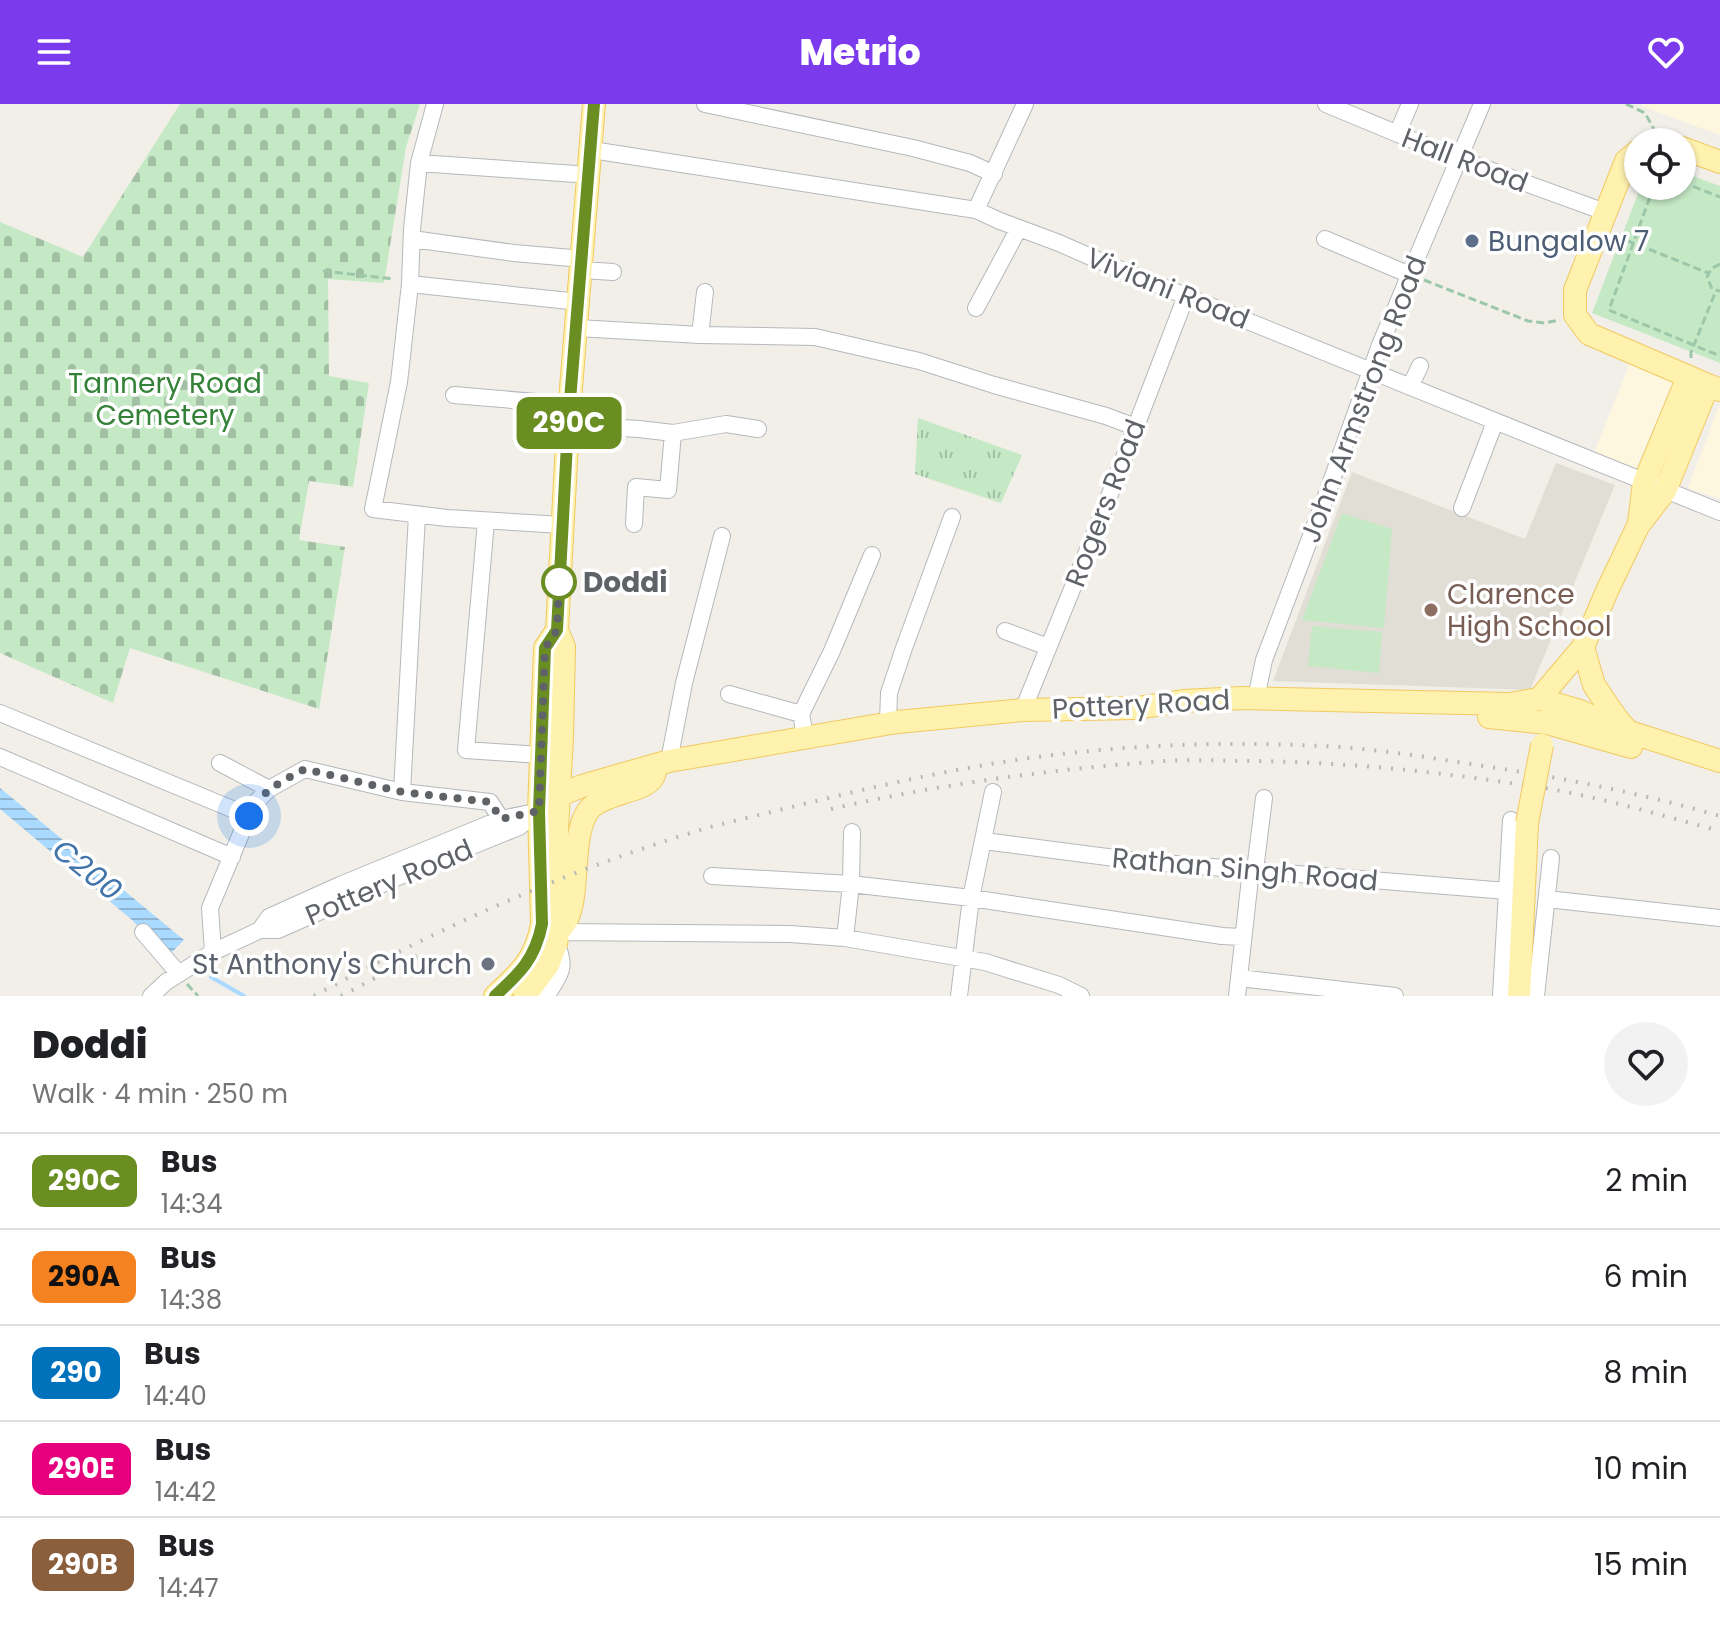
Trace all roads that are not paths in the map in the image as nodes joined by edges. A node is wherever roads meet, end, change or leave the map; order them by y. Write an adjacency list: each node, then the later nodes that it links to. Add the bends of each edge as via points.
1 (435, 104): 15 (street)
2 (594, 104): 11 (main road)
3 (705, 104): 9 (street)
4 (1025, 104): 17 (street)
5 (1326, 104): 10 (street, Hall Road)
6 (1410, 104): 10 (street)
7 (1472, 104): 13 (street, John Armstrong Road)
8 (1482, 104): 13 (street, John Armstrong Road)
9 (760, 110): 17 (street, via 970,163)
10 (1397, 134): 13 (street, Hall Road)
11 (592, 150): 18 (main road); 19 (street, Viviani Road)
12 (1696, 153): 14 (main road)
13 (1455, 157): 20 (street, Hall Road); 26 (street, John Armstrong Road)
14 (1720, 162)
15 (419, 163): 18 (street); 22 (street)
16 (1624, 166): 20 (main road)
17 (994, 174): 19 (street)
18 (590, 175): 24 (main road)
19 (976, 210): 21 (street, Viviani Road)
20 (1605, 212): 36 (main road, via 1575,290 1575,315 1589,334)
21 (1019, 228): 29 (street, Viviani Road); 31 (street)
22 (412, 239): 24 (street); 27 (street)
23 (1325, 239): 26 (street)
24 (582, 265): 25 (street); 30 (main road)
25 (613, 272)
26 (1406, 273): 35 (street, John Armstrong Road)
27 (410, 282): 30 (street); 47 (street, via 399,382 373,509)
28 (705, 292): 33 (street)
29 (1186, 296): 35 (street, Viviani Road); 41 (street, Rogers Road)
30 (579, 302): 32 (main road)
31 (976, 308)
32 (577, 328): 33 (street); 39 (main road)
33 (700, 335): 41 (street, via 815,337 919,361)
34 (1420, 366): 37 (street)
35 (1368, 370): 37 (street, Viviani Road); 59 (street, John Armstrong Road)
36 (1705, 384): 44 (main road)
37 (1410, 387): 40 (street, Viviani Road)
38 (454, 395): 39 (street)
39 (569, 415): 43 (street); 51 (main road)
40 (1495, 422): 44 (street, Viviani Road); 45 (street)
41 (1135, 427): 56 (street, Rogers Road)
42 (758, 429): 43 (street, via 726,424)
43 (673, 433): 50 (street, via 668,490 636,487)
44 (1655, 487): 46 (street, Viviani Road); 57 (main road)
45 (1462, 508)
46 (1720, 512)
47 (417, 515): 49 (street); 74 (street)
48 (952, 517): 64 (street, via 889,693)
49 (486, 521): 51 (street); 68 (street, via 466,750)
50 (634, 524)
51 (563, 525): 54 (main road)
52 (722, 536): 71 (street)
53 (872, 555): 65 (street)
54 (557, 630): 68 (main road, via 545,648); 76 (main road, via 564,647)
55 (1005, 631): 56 (street)
56 (1048, 647): 62 (street, Rogers Road)
57 (1583, 647): 60 (main road); 66 (main road, via 1594,685)
58 (729, 694): 65 (street)
59 (1251, 698): 60 (main road, Pottery Road, via 1509,704); 61 (main road, Pottery Road)
60 (1539, 699): 66 (main road, Pottery Road)
61 (1137, 708): 62 (main road, Pottery Road); 67 (main road, Pottery Road, via 1464,715)
62 (1023, 710): 64 (main road, Pottery Road)
63 (0, 713): 79 (street)
64 (888, 723): 65 (main road, Pottery Road)
65 (803, 725): 71 (main road, Pottery Road, via 763,746)
66 (1628, 731): 72 (main road, Pottery Road)
67 (1544, 734): 72 (main road, Pottery Road); 81 (main road, bridge)
68 (540, 755): 78 (main road)
69 (0, 757): 84 (street)
70 (220, 763): 73 (street)
71 (662, 763): 76 (main road, Pottery Road); 96 (main road, via 649,782 599,801 587,813 567,921)
72 (1714, 767)
73 (269, 789): 74 (street, via 305,769); 79 (street)
74 (402, 792): 80 (street, via 490,802)
75 (993, 792): 83 (street)
76 (560, 795): 78 (main road, Pottery Road); 96 (main road)
77 (1264, 798): 86 (street)
78 (539, 811): 80 (street, Pottery Road); 93 (street, Pottery Road, via 519,827 278,930); 102 (main road, via 539,938 521,973)
79 (249, 816): 84 (street)
80 (501, 819): 93 (street, Pottery Road, via 269,917)
81 (1519, 821): 89 (street); 110 (main road)
82 (852, 832): 88 (street)
83 (984, 841): 86 (street, Rathan Singh Road); 90 (street)
84 (232, 857): 99 (street, via 210,908)
85 (1551, 858): 91 (street)
86 (1253, 870): 89 (street, Rathan Singh Road); 95 (street)
87 (712, 876): 88 (street)
88 (851, 884): 90 (street); 97 (street)
89 (1507, 891): 109 (street)
90 (971, 898): 95 (street); 98 (street)
91 (1547, 899): 92 (street); 111 (street)
92 (1720, 918)
93 (260, 930): 99 (street, Pottery Road)
94 (143, 932): 99 (street)
95 (1242, 937): 100 (street)
96 (557, 938): 97 (street); 103 (main road, via 548,965); 104 (street, via 560,976)
97 (845, 938): 98 (street)
98 (964, 959): 105 (street); 106 (street)
99 (196, 963): 101 (street, Pottery Road)
100 (1239, 978): 107 (street); 108 (street)
101 (151, 996)
102 (495, 996)
103 (525, 996)
104 (546, 996)
105 (959, 996)
106 (1081, 996)
107 (1237, 996)
108 (1395, 996)
109 (1501, 996)
110 (1519, 996)
111 (1536, 996)

